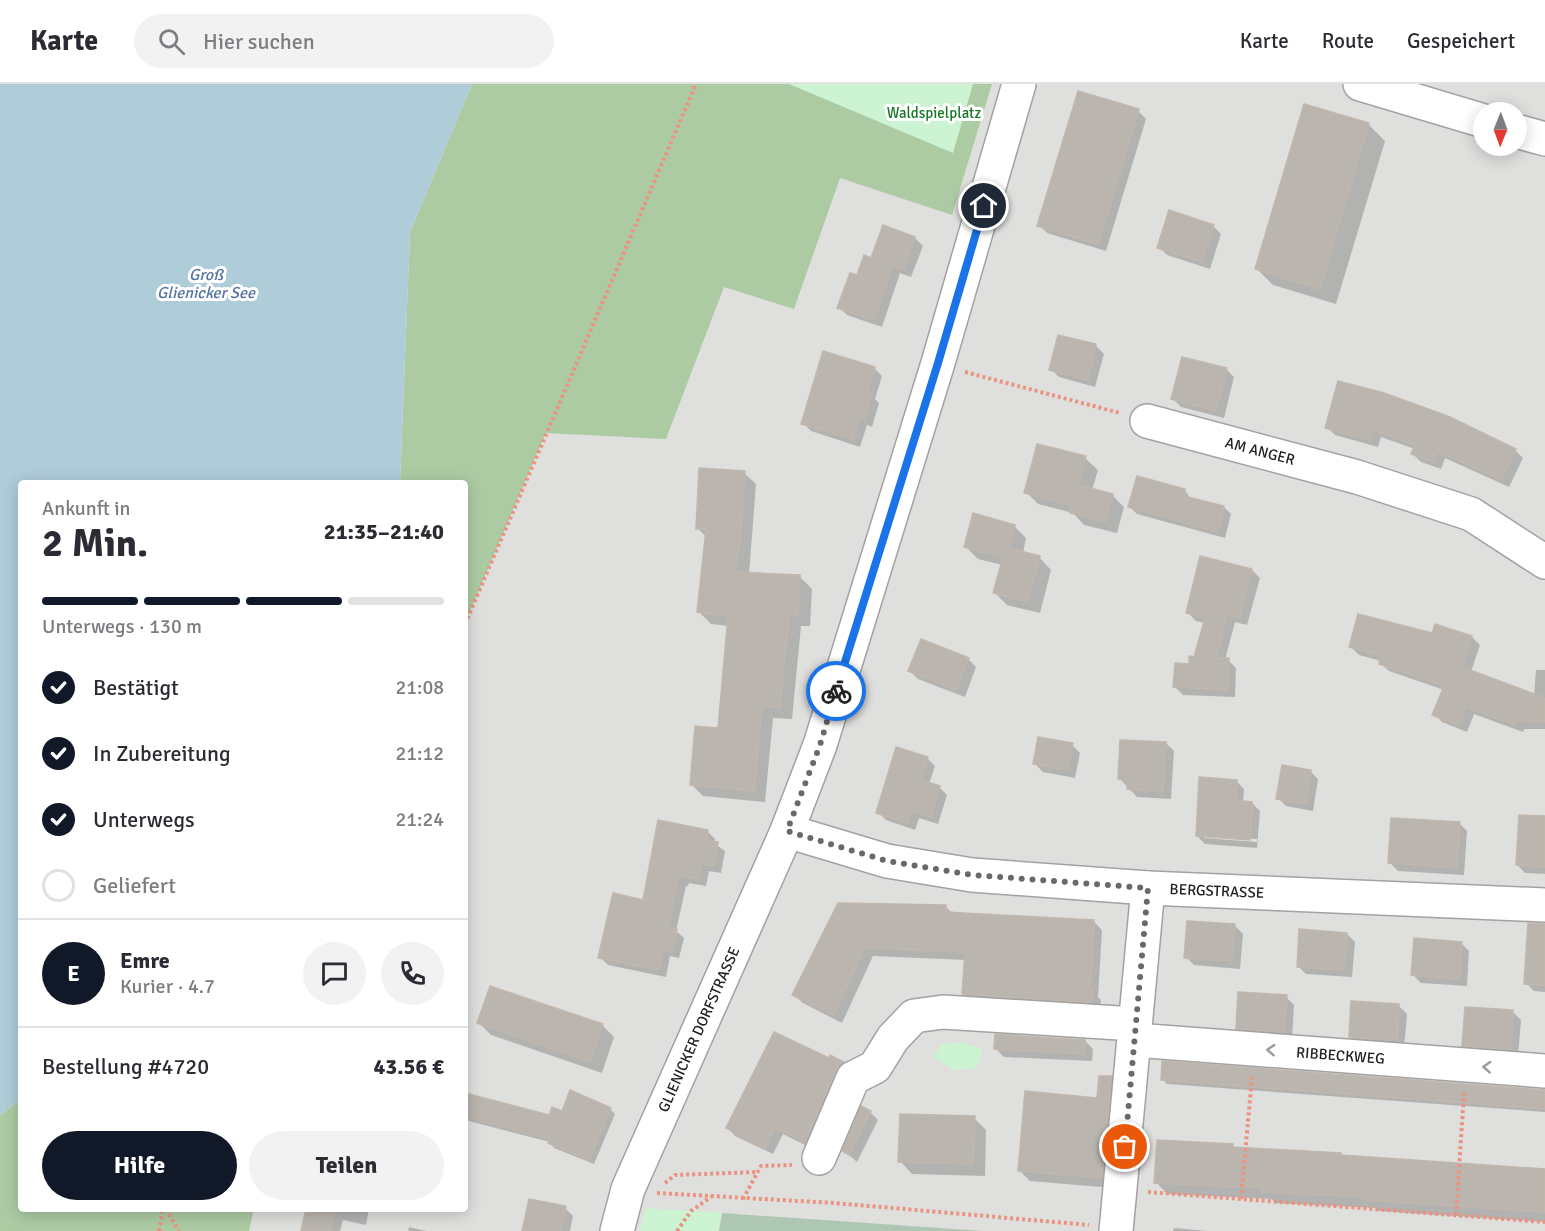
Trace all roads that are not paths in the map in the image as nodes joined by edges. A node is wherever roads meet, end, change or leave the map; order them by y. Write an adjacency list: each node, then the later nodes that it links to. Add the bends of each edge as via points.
1 (1019, 84): 8 (street, GLIENICKER DORFSTRASSE, via 820,745)
2 (1360, 84): 3 (street)
3 (1473, 118)
4 (1527, 134): 5 (street)
5 (1545, 139)
6 (1147, 421): 7 (street, AM ANGER, via 1357,477 1471,514)
7 (1545, 562)
8 (787, 831): 9 (street, BERGSTRASSE, via 887,861 972,875); 15 (street, GLIENICKER DORFSTRASSE, via 628,1189)
9 (1148, 888): 10 (street, BERGSTRASSE); 11 (street)
10 (1545, 905)
11 (1135, 1032): 12 (street, RIBBECKWEG, one-way to 11, via 1254,1049); 13 (street, RIBBECKWEG, via 943,1012 914,1016 893,1038 875,1067 853,1078); 14 (street)
12 (1545, 1071)
13 (819, 1158)
14 (1116, 1230)
15 (617, 1231)

